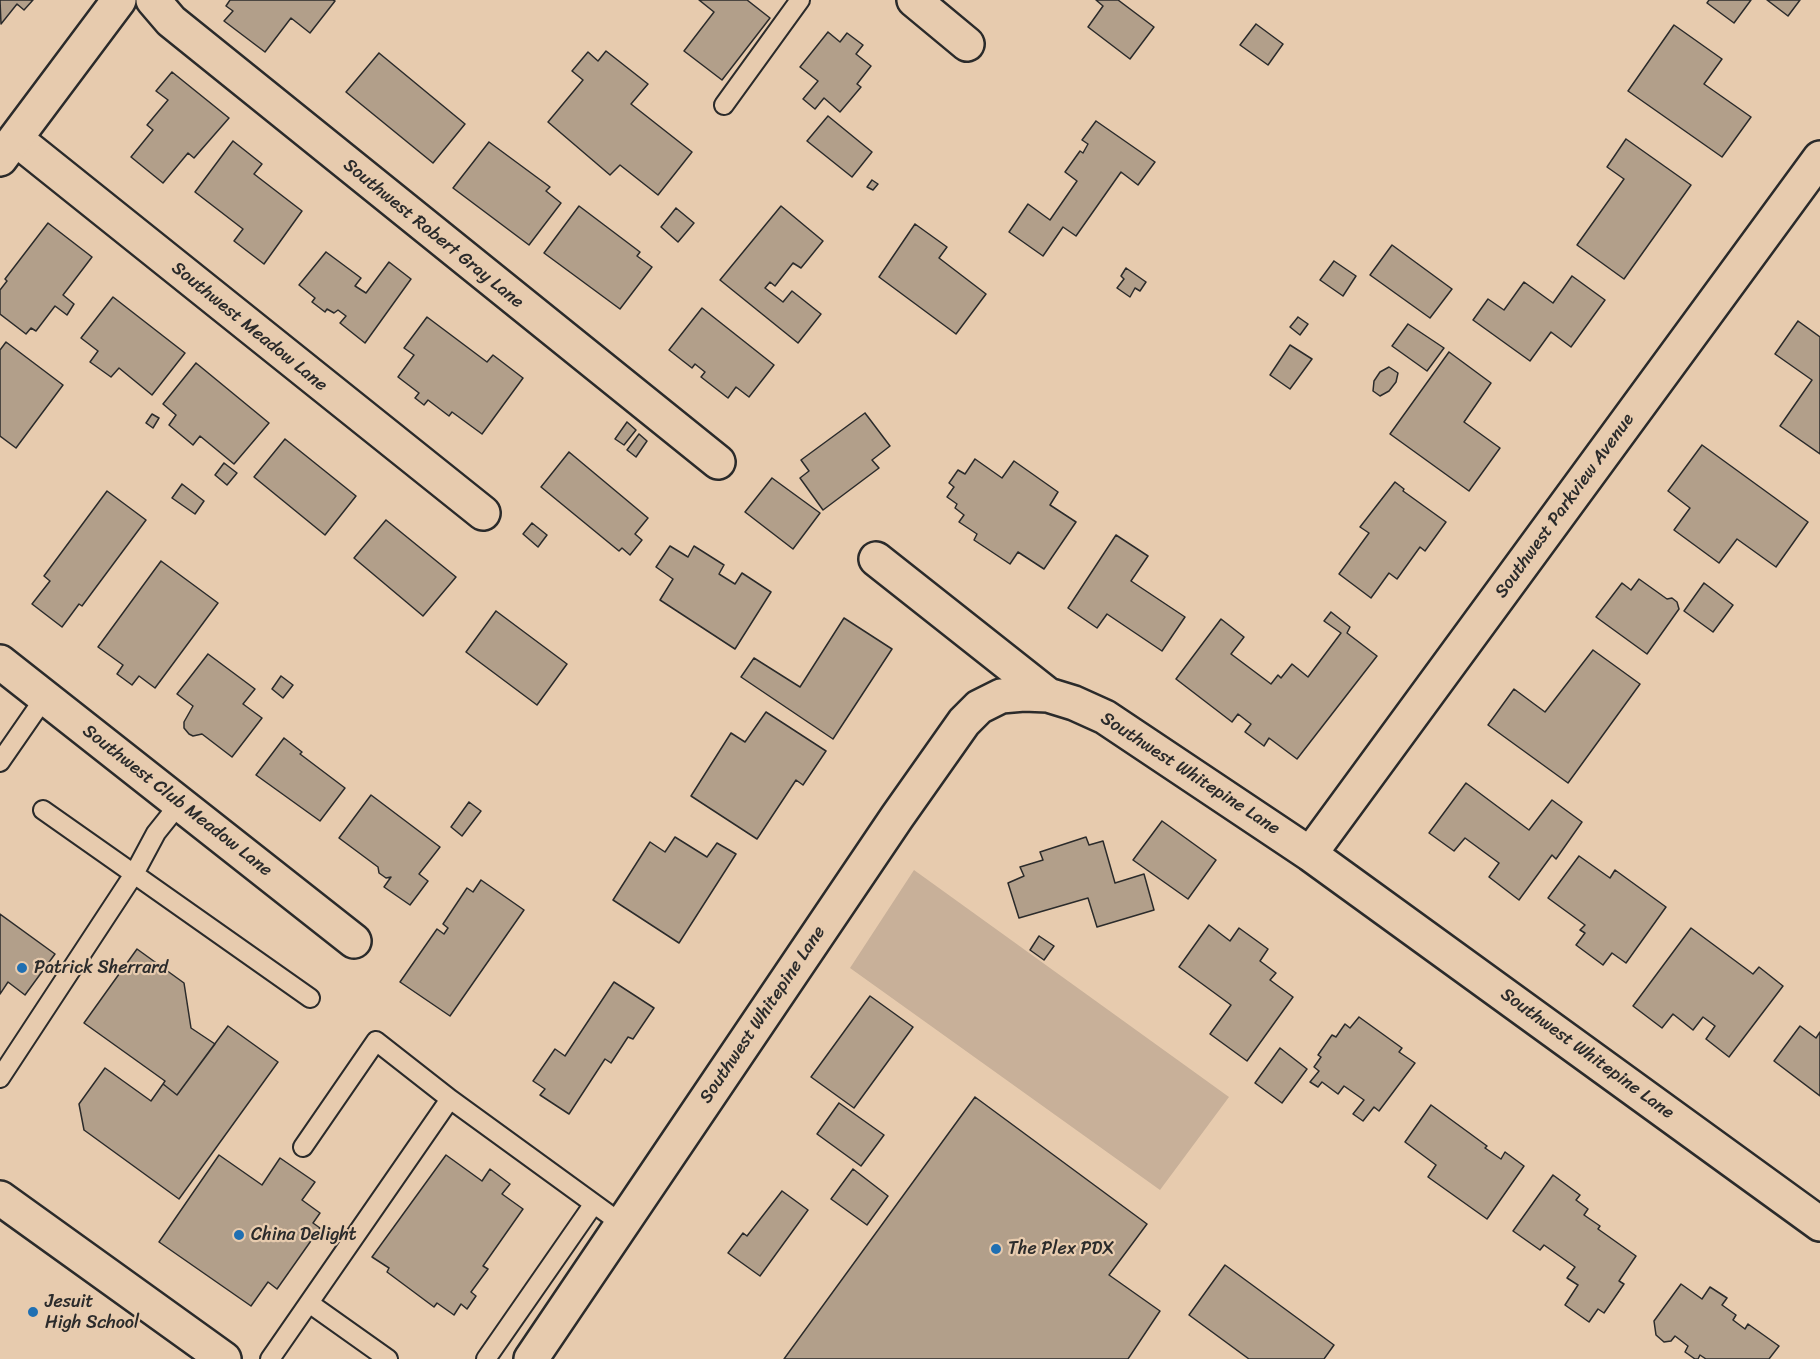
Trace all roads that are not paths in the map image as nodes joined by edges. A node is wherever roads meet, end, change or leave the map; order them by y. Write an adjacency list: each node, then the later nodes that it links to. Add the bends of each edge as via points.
1 (119, 0): 7 (street)
2 (153, 0): 9 (street, Southwest Robert Gray Lane, via 171,21)
3 (800, 0): 6 (lane)
4 (914, 0): 5 (street)
5 (967, 44)
6 (724, 105)
7 (8, 149): 10 (street, Southwest Meadow Lane)
8 (1820, 158): 18 (street, Southwest Parkview Avenue)
9 (718, 462)
10 (483, 513)
11 (876, 559): 13 (street)
12 (0, 662): 14 (street, Southwest Club Meadow Lane)
13 (1048, 695): 18 (street, Southwest Whitepine Lane, via 1105,717); 27 (street, Southwest Whitepine Lane, via 1001,696 979,707 964,722)
14 (45, 697): 15 (lane); 16 (street, Southwest Club Meadow Lane)
15 (0, 762)
16 (180, 803): 19 (lane, via 156,833); 20 (street, Southwest Club Meadow Lane)
17 (43, 810): 19 (lane)
18 (1310, 854): 28 (street, Southwest Whitepine Lane)
19 (134, 874): 21 (lane); 22 (lane)
20 (354, 941)
21 (310, 998)
22 (2, 1073)
23 (450, 1099): 24 (lane, via 376,1041); 26 (lane); 29 (lane)
24 (303, 1148)
25 (0, 1198): 30 (street)
26 (593, 1205): 27 (lane); 33 (lane)
27 (622, 1224): 34 (street, Southwest Whitepine Lane)
28 (1820, 1224)
29 (309, 1304): 31 (lane); 32 (lane)
30 (224, 1359)
31 (270, 1359)
32 (388, 1359)
33 (486, 1359)
34 (531, 1359)

